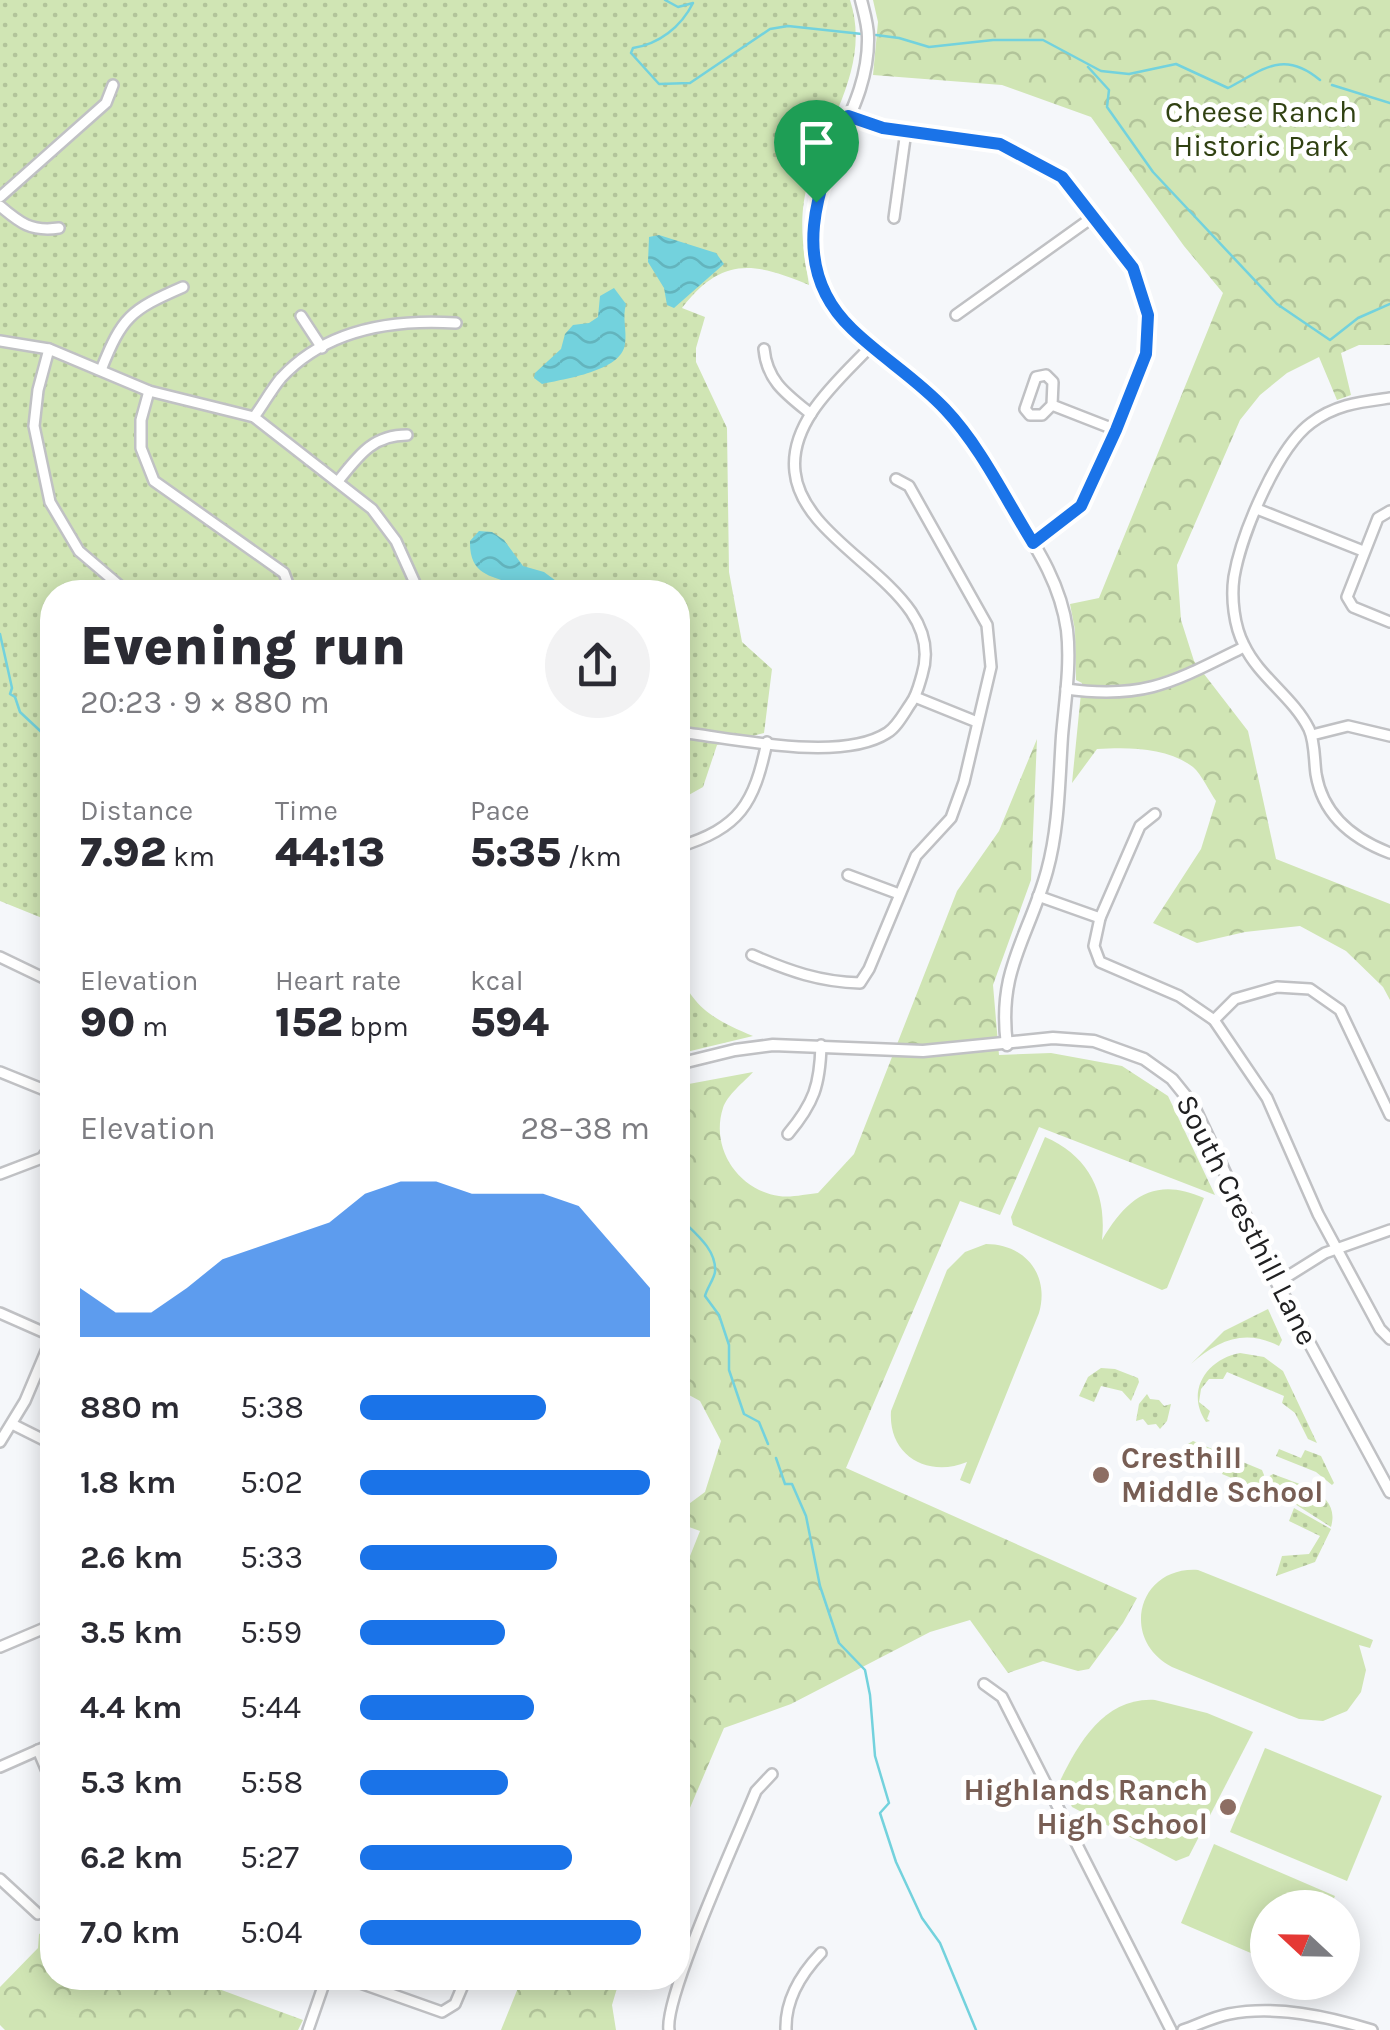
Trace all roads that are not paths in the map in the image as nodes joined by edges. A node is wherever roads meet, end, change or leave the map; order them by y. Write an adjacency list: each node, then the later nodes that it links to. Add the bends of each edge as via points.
1 (861, 0): 3 (street, via 867,54)
2 (113, 86): 5 (street, via 106,104)
3 (848, 116): 4 (street); 15 (street, via 818,192 814,246 838,313)
4 (906, 131): 7 (street); 8 (street, via 1000,144 1062,177)
5 (0, 197)
6 (0, 206): 9 (street, via 24,227)
7 (894, 218)
8 (1093, 218): 11 (street); 25 (street, via 1133,268 1148,315 1146,354)
9 (58, 228)
10 (182, 288): 19 (street, via 143,304 118,329)
11 (956, 315)
12 (302, 316): 16 (street)
13 (456, 323): 16 (street, via 416,320 366,328)
14 (0, 340): 18 (street)
15 (871, 346): 23 (street); 31 (street, via 953,418)
16 (322, 348): 24 (street, via 282,377)
17 (764, 349): 23 (street, via 778,387)
18 (49, 350): 19 (street); 33 (street, via 34,426 50,502 79,552)
19 (101, 370): 20 (street)
20 (148, 391): 24 (street); 34 (street, via 141,448 154,480)
21 (1390, 398): 29 (street, via 1345,404 1309,424 1280,458)
22 (1052, 405): 22 (street, via 1053,382 1036,377 1025,409 1042,415); 25 (street)
23 (811, 414): 36 (street, via 795,440 794,474 805,500)
24 (254, 417): 28 (street)
25 (1116, 430): 31 (street, via 1081,506)
26 (407, 436): 28 (street, via 387,436 366,447)
27 (896, 479): 42 (street, via 909,486 987,625 991,667)
28 (338, 480): 35 (street, via 372,509)
29 (1258, 509): 32 (street); 39 (street, via 1233,588)
30 (1390, 511): 32 (street, via 1378,518)
31 (1033, 543): 40 (street, via 1064,614)
32 (1364, 551): 38 (street, via 1347,598)
33 (113, 580)
34 (287, 580)
35 (414, 580)
36 (912, 614): 37 (street); 41 (street, via 922,631 925,665)
37 (900, 620)
38 (1390, 622)
39 (1244, 646): 40 (street, via 1153,688 1108,695); 44 (street)
40 (1066, 689): 52 (street, via 1052,853)
41 (915, 697): 42 (street); 46 (street, via 890,732 858,746 826,750)
42 (977, 722): 51 (street, via 951,818 916,856)
43 (690, 733): 46 (street)
44 (1312, 735): 45 (street, via 1348,726); 49 (street, via 1329,809 1358,839)
45 (1390, 736)
46 (767, 742): 48 (street, via 743,810 726,827)
47 (1155, 814): 53 (street, via 1140,826)
48 (690, 844)
49 (1390, 854)
50 (848, 875): 51 (street)
51 (899, 894): 54 (street, via 860,983 797,974)
52 (1038, 896): 53 (street); 59 (street, via 1006,984)
53 (1100, 918): 57 (street, via 1094,946 1100,962 1179,996)
54 (752, 955)
55 (0, 957): 56 (street)
56 (40, 976)
57 (1214, 1020): 63 (street, via 1235,999 1277,987 1310,989 1340,1010); 68 (street, via 1267,1098)
58 (821, 1045): 59 (street, South Cresthill Lane, via 923,1051); 60 (street, South Cresthill Lane, via 754,1047); 64 (street, via 820,1079 808,1110)
59 (1007, 1045): 69 (street, South Cresthill Lane, via 1094,1041 1144,1059 1172,1079 1193,1106)
60 (690, 1061)
61 (0, 1072): 62 (street)
62 (40, 1088)
63 (1390, 1116)
64 (788, 1134)
65 (40, 1159): 66 (street)
66 (0, 1174)
67 (1390, 1230): 68 (street)
68 (1337, 1249): 69 (street); 72 (street)
69 (1278, 1283): 77 (street, South Cresthill Lane)
70 (0, 1313): 71 (street)
71 (40, 1331)
72 (1390, 1340)
73 (40, 1366): 74 (street)
74 (12, 1424): 75 (street); 76 (street)
75 (40, 1438)
76 (0, 1442)
77 (1389, 1485)
78 (40, 1630): 79 (street)
79 (0, 1647)
80 (984, 1684): 96 (street, via 1002,1698)
81 (38, 1750): 82 (street); 83 (street)
82 (40, 1755)
83 (0, 1767)
84 (772, 1774): 88 (street, via 756,1791)
85 (0, 1879): 86 (street)
86 (38, 1914)
87 (821, 1953): 95 (street, via 801,1974)
88 (690, 1957)
89 (322, 1990): 93 (street)
90 (380, 1990): 91 (street, via 442,2012)
91 (461, 1990)
92 (678, 1990): 94 (street)
93 (308, 2030)
94 (669, 2030)
95 (786, 2030)
96 (1171, 2030)
97 (1183, 2030): 98 (street, via 1258,2011 1329,2016)
98 (1372, 2030)

